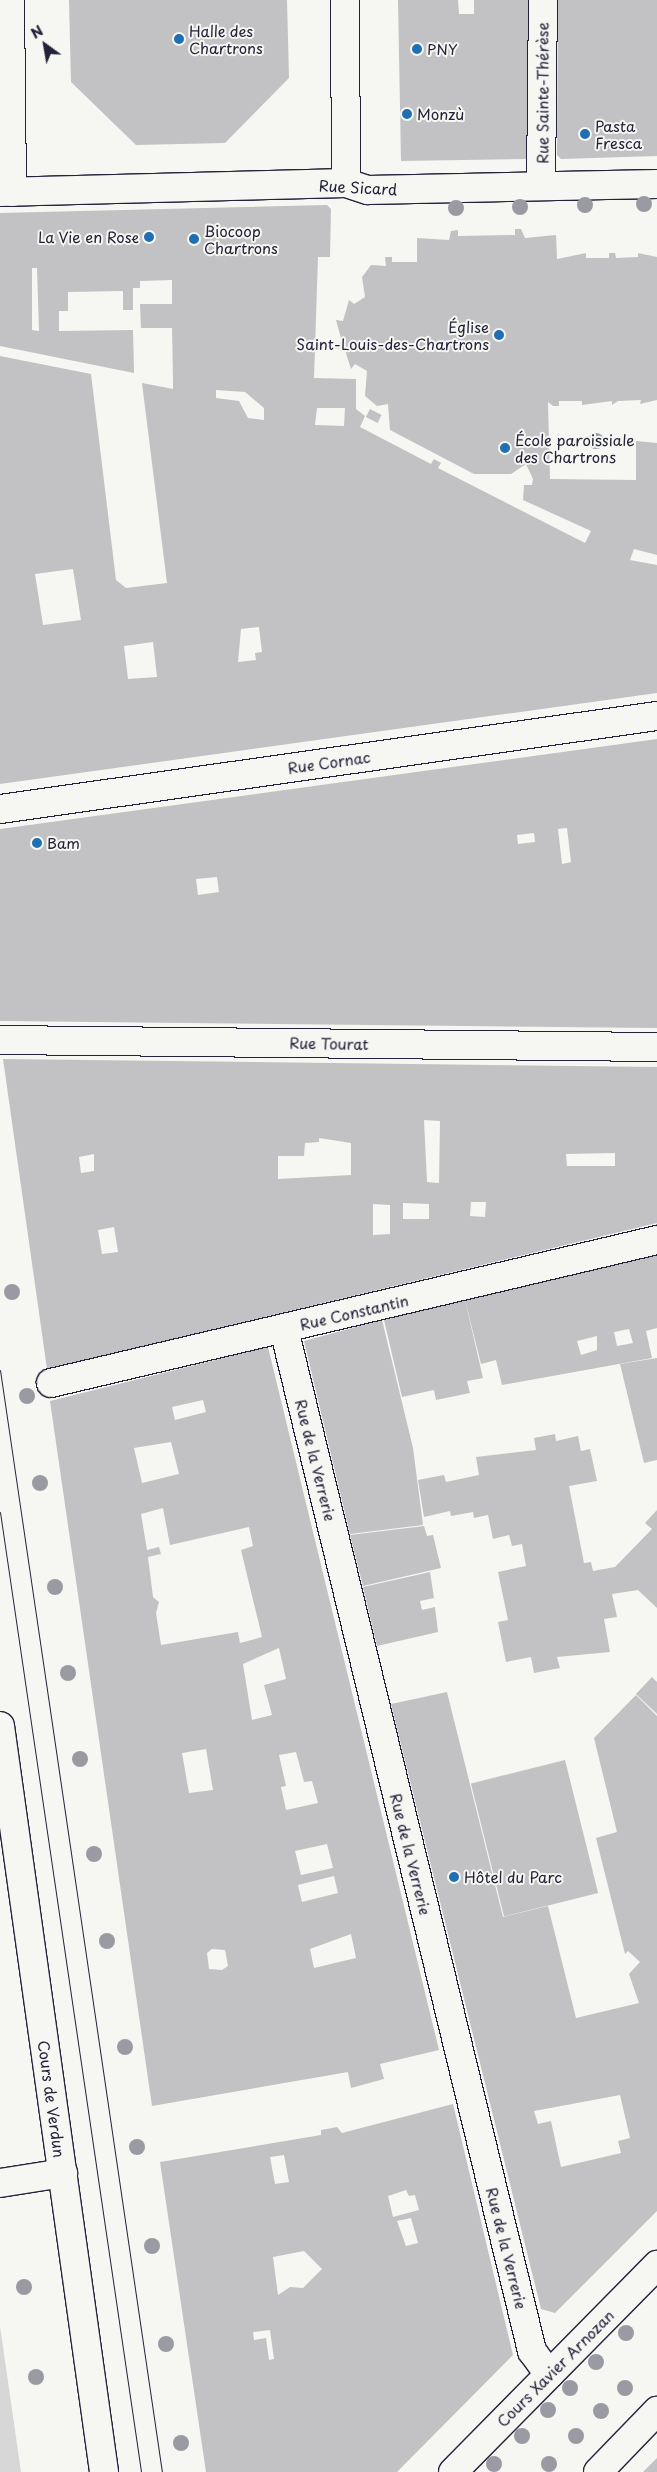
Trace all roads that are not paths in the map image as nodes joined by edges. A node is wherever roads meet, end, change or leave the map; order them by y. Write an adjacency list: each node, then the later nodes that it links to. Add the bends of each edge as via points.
1 (10, 0): 7 (street)
2 (345, 0): 4 (street)
3 (543, 0): 6 (street, Rue Sainte-Thérèse)
4 (346, 183): 6 (street, Rue Sicard, via 368,190); 7 (street, Rue Sicard)
5 (657, 184): 6 (street, Rue Sicard)
6 (542, 186)
7 (6, 192)
8 (657, 716): 9 (street, Rue Cornac)
9 (0, 809)
10 (0, 1040): 11 (street, Rue Tourat)
11 (657, 1047)
12 (657, 1240): 13 (street, Rue Constantin)
13 (284, 1328): 14 (street, Rue Constantin); 19 (street, Rue de la Verrerie, via 532,2351)
14 (51, 1384)
15 (0, 1726): 16 (street, Cours de Verdun)
16 (63, 2173): 17 (street); 21 (street, Cours de Verdun)
17 (0, 2183)
18 (657, 2265): 19 (street, Cours Xavier Arnozan)
19 (549, 2374): 22 (street, Cours Xavier Arnozan)
20 (657, 2411): 23 (street)
21 (104, 2472)
22 (453, 2472)
23 (598, 2472)

